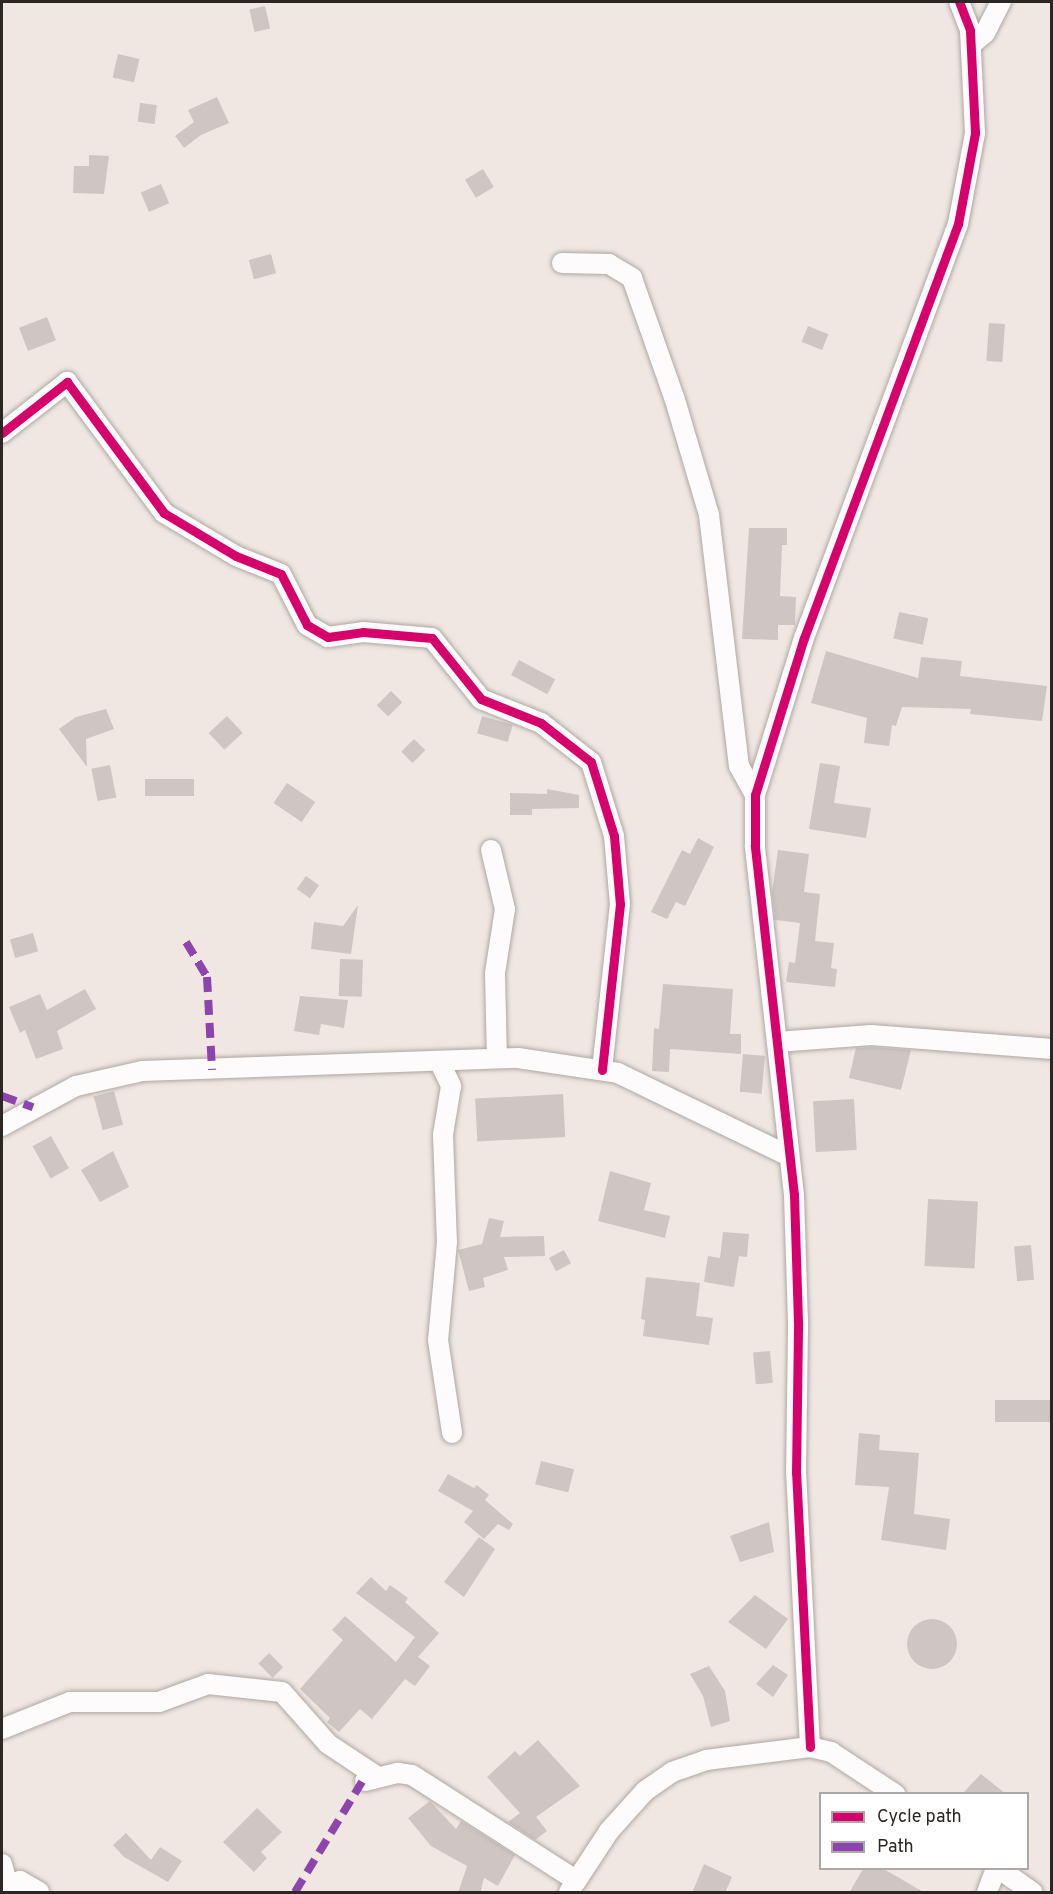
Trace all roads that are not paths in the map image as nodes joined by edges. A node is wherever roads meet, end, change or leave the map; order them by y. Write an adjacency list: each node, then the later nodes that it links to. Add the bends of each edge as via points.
1 (959, 2): 3 (street)
2 (1001, 2): 3 (street, via 985,33)
3 (971, 45): 6 (street, via 975,133 958,224 804,638)
4 (562, 263): 6 (street, via 609,264 632,278 675,400 709,515 739,766)
5 (2, 433): 12 (street, via 67,382 164,513 236,556 281,574 307,625 328,637 363,632 432,638 481,699 541,723 591,762 614,836 620,904)
6 (755, 795): 8 (street, via 755,845)
7 (491, 850): 10 (street, via 505,909 495,973)
8 (777, 1042): 9 (street, via 871,1035); 14 (street)
9 (1052, 1049)
10 (497, 1059): 11 (street); 12 (street, via 518,1058)
11 (439, 1061): 13 (street, via 142,1071 76,1086); 15 (street, via 451,1086 443,1135 447,1242 438,1340)
12 (602, 1070): 14 (street, via 618,1073)
13 (2, 1126)
14 (787, 1155): 17 (street, via 794,1195 798,1322 795,1473)
15 (452, 1433)
16 (2, 1729): 23 (street, via 70,1702 159,1702 208,1684 282,1692 328,1744 370,1779 412,1775)
17 (810, 1747): 18 (street, via 831,1752); 23 (street, via 706,1760 672,1772 645,1791)
18 (892, 1792)
19 (2, 1864): 22 (street)
20 (997, 1870): 25 (street)
21 (998, 1870): 26 (street)
22 (4, 1885): 24 (street, via 20,1881)
23 (571, 1886)
24 (39, 1893)
25 (987, 1893)
26 (1032, 1893)

